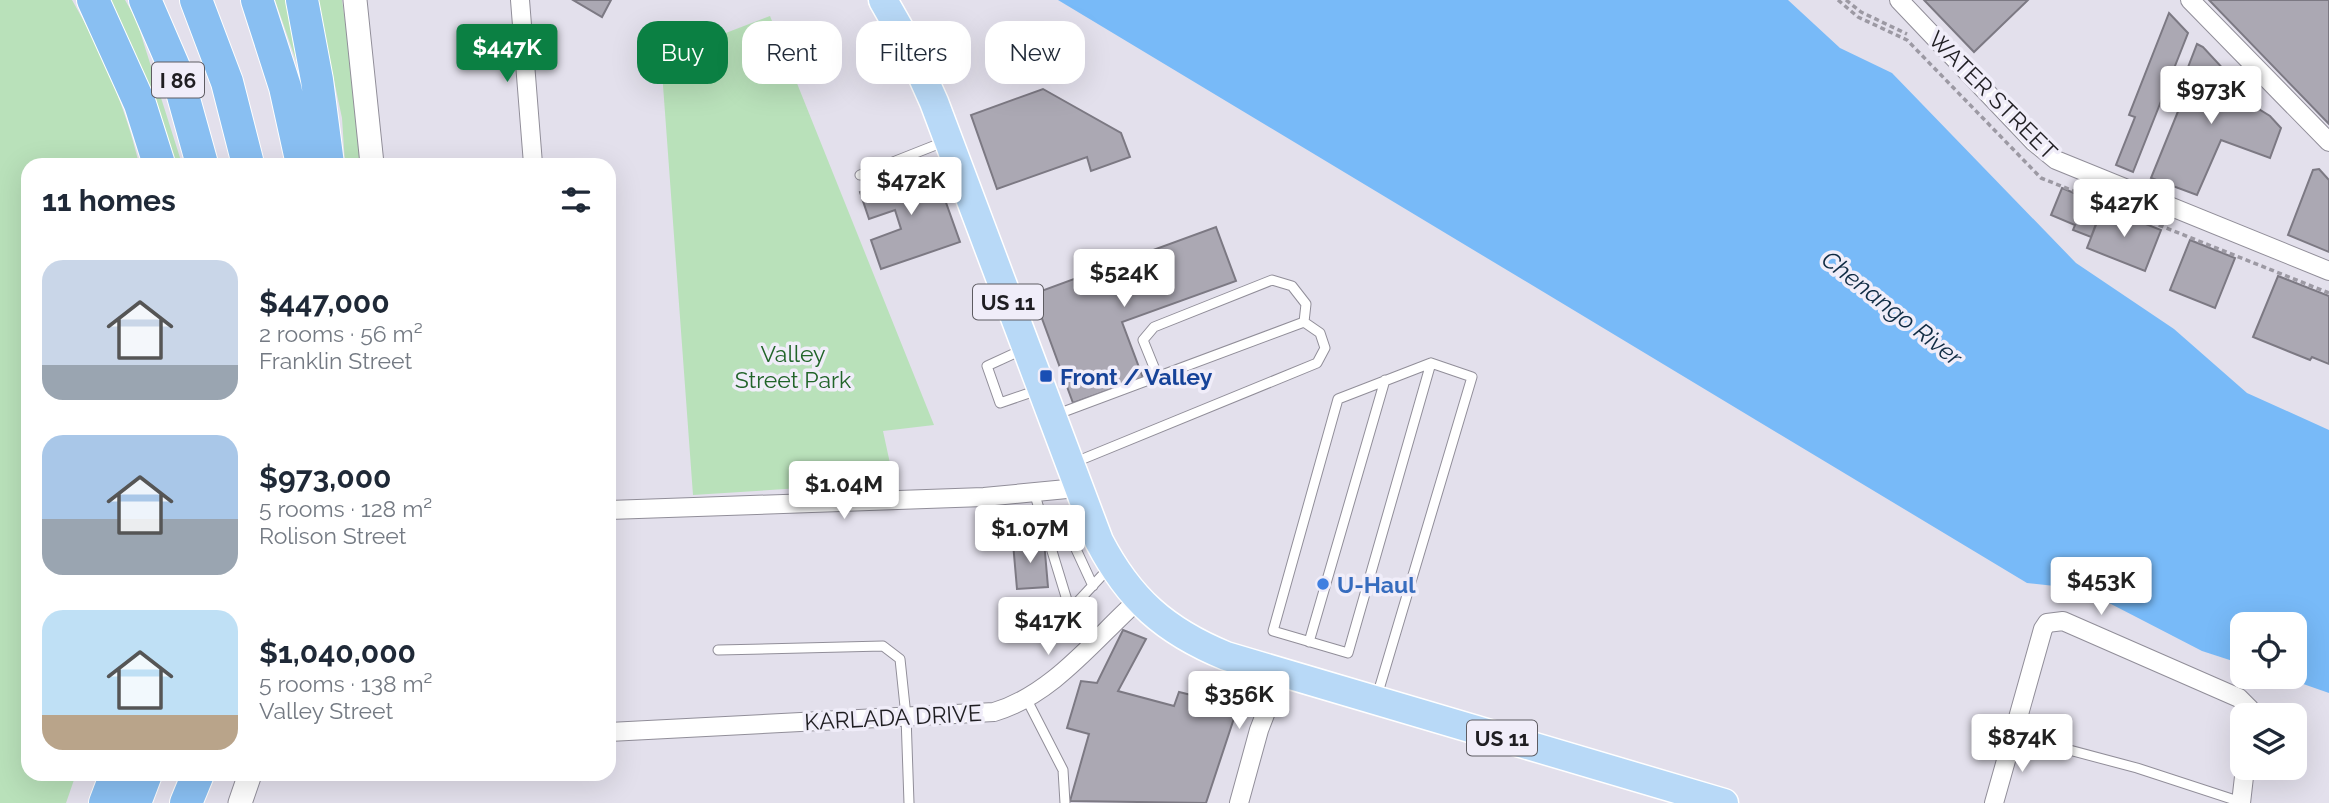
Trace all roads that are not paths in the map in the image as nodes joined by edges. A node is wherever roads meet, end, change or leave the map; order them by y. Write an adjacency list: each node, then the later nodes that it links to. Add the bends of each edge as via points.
1 (93, 0): 13 (highway, via 140,104)
2 (145, 0): 14 (highway, I 86, via 177,74)
3 (196, 0): 15 (highway, via 227,82)
4 (257, 0): 16 (highway, via 285,87)
5 (302, 0): 17 (highway)
6 (355, 0): 18 (street)
7 (520, 0): 19 (street)
8 (883, 0): 11 (main road, US 11, via 908,44)
9 (1899, 0): 21 (street, WATER STREET, via 2056,160)
10 (2190, 0): 12 (street)
11 (948, 140): 20 (lane); 23 (main road, US 11)
12 (2329, 142)
13 (157, 158)
14 (200, 158)
15 (246, 158)
16 (301, 158)
17 (327, 158)
18 (371, 158)
19 (533, 158)
20 (860, 175)
21 (2329, 271)
22 (1304, 322): 25 (lane); 25 (lane, via 1306,304 1292,286 1272,280 1154,327 1143,340); 30 (lane, via 1320,333 1325,348 1317,363)
23 (1025, 348): 27 (main road, US 11); 27 (lane, via 987,366 1000,402)
24 (1431, 363): 26 (lane); 37 (lane, via 1348,653); 42 (lane, via 1472,377)
25 (1158, 377): 28 (lane)
26 (1385, 380): 37 (lane); 37 (lane, via 1338,399 1273,631)
27 (1040, 389): 28 (main road, US 11)
28 (1051, 417): 30 (main road, US 11)
29 (1034, 492): 30 (street); 31 (street); 32 (lane)
30 (1074, 496): 32 (lane); 33 (main road, US 11); 34 (lane)
31 (616, 510)
32 (1045, 529): 36 (lane)
33 (1112, 566): 34 (lane); 35 (main road, US 11)
34 (1093, 586): 36 (lane)
35 (1138, 601): 38 (street, KARLADA DRIVE); 40 (main road, US 11, via 1203,646)
36 (1070, 610): 38 (lane)
37 (1310, 642)
38 (1089, 645): 41 (street, KARLADA DRIVE)
39 (718, 650): 44 (lane, via 883,646 900,659)
40 (1281, 673): 42 (main road, US 11); 60 (street)
41 (1027, 700): 44 (street, KARLADA DRIVE, via 994,712); 59 (lane, via 1063,770)
42 (1376, 701): 61 (main road, US 11)
43 (2244, 703): 46 (street, via 2063,621 2054,621 2043,629)
44 (906, 716): 45 (street, KARLADA DRIVE); 58 (lane)
45 (616, 732)
46 (2013, 735): 62 (street); 63 (lane, via 2137,768)
47 (2244, 780): 63 (street)
48 (97, 781): 53 (highway)
49 (113, 781): 54 (highway)
50 (143, 781): 55 (highway)
51 (195, 781): 56 (highway)
52 (248, 781): 57 (street)
53 (90, 803)
54 (105, 803)
55 (135, 803)
56 (186, 803)
57 (240, 803)
58 (909, 803)
59 (1065, 803)
60 (1239, 803)
61 (1724, 803)
62 (1994, 803)
63 (2241, 803)

